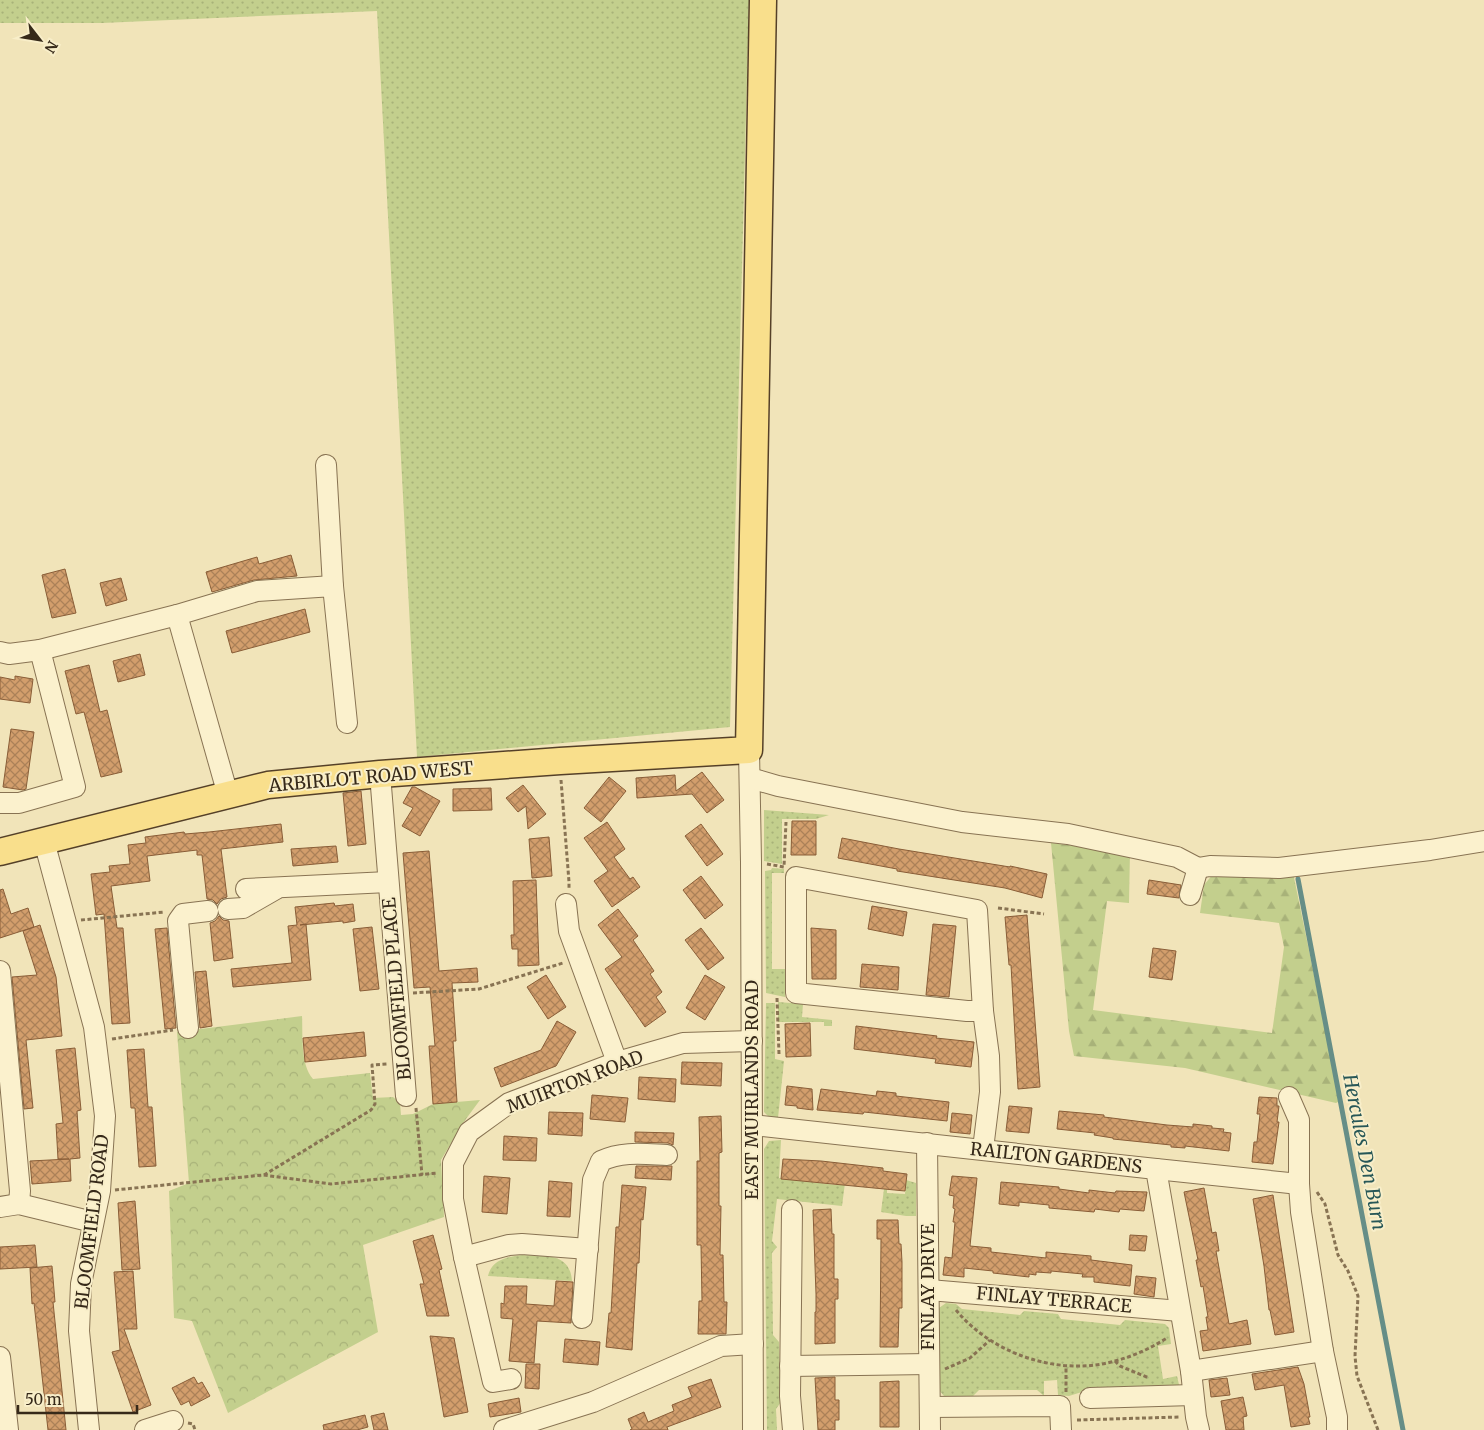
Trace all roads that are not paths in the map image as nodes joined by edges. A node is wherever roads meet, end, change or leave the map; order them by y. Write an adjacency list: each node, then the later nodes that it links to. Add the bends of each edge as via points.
1 (763, 0): 8 (main road)
2 (326, 465): 3 (street)
3 (333, 586): 4 (street, via 257,591); 7 (street)
4 (177, 615): 5 (street); 11 (street)
5 (40, 650): 6 (street); 12 (street, via 75,786 19,803)
6 (0, 652)
7 (347, 723)
8 (749, 750): 9 (main road, ARBIRLOT ROAD WEST); 10 (street, EAST MUIRLANDS ROAD)
9 (380, 774): 11 (main road, ARBIRLOT ROAD WEST, via 268,785); 17 (street, BLOOMFIELD PLACE)
10 (750, 778): 16 (street, via 962,822 1068,834 1177,857); 25 (street, EAST MUIRLANDS ROAD)
11 (228, 795): 13 (main road, ARBIRLOT ROAD WEST)
12 (0, 803)
13 (44, 841): 15 (main road, ARBIRLOT ROAD WEST); 37 (street, BLOOMFIELD ROAD, via 94,1027 105,1116 100,1192)
14 (1484, 841): 16 (street, via 1279,868)
15 (0, 852)
16 (1198, 868): 20 (street)
17 (388, 882): 18 (street, BLOOMFIELD PLACE); 27 (street, BLOOMFIELD PLACE)
18 (278, 888): 19 (street, BLOOMFIELD PLACE); 24 (street, via 243,908 187,913 180,917)
19 (246, 889)
20 (1190, 895)
21 (566, 904): 26 (street, via 569,931)
22 (0, 972): 35 (street, via 20,1184)
23 (983, 1011): 23 (street, via 796,993 796,876 977,910); 31 (street, via 990,1092)
24 (188, 1028)
25 (752, 1041): 26 (street, MUIRTON ROAD, via 683,1043); 29 (street, EAST MUIRLANDS ROAD)
26 (617, 1062): 39 (street, MUIRTON ROAD, via 509,1103 469,1132 453,1162 453,1199)
27 (406, 1096)
28 (1289, 1097): 34 (street, via 1299,1120)
29 (753, 1125): 30 (street, RAILTON GARDENS); 43 (street, EAST MUIRLANDS ROAD)
30 (927, 1143): 31 (street, RAILTON GARDENS); 40 (street, FINLAY DRIVE)
31 (983, 1149): 33 (street, RAILTON GARDENS)
32 (667, 1154): 38 (street, via 627,1153 601,1161 593,1180)
33 (1156, 1169): 34 (street); 41 (street, RAILTON GARDENS)
34 (1299, 1184): 44 (street)
35 (10, 1205): 37 (street)
36 (792, 1210): 46 (street)
37 (93, 1222): 57 (street, BLOOMFIELD ROAD, via 81,1284 79,1331)
38 (588, 1249): 39 (street, via 522,1244); 42 (street)
39 (464, 1257): 49 (street, MUIRTON ROAD, via 493,1382)
40 (929, 1290): 41 (street, FINLAY TERRACE); 47 (street, FINLAY DRIVE)
41 (1180, 1310): 48 (street, RAILTON GARDENS)
42 (582, 1318)
43 (753, 1344): 59 (street, via 721,1346 593,1402); 60 (street, EAST MUIRLANDS ROAD)
44 (1323, 1351): 48 (street); 63 (street, via 1338,1417)
45 (0, 1357): 56 (street)
46 (790, 1366): 47 (street); 61 (street)
47 (929, 1367): 52 (street, FINLAY DRIVE)
48 (1191, 1371): 50 (street, RAILTON GARDENS)
49 (511, 1379)
50 (1193, 1395): 51 (street); 54 (street, RAILTON GARDENS)
51 (1090, 1398)
52 (930, 1407): 55 (street, via 1060,1406); 62 (street, FINLAY DRIVE)
53 (173, 1421): 58 (street)
54 (1198, 1423)
55 (1061, 1425)
56 (8, 1430)
57 (89, 1430)
58 (145, 1430)
59 (504, 1430)
60 (754, 1430)
61 (793, 1430)
62 (930, 1430)
63 (1337, 1430)

